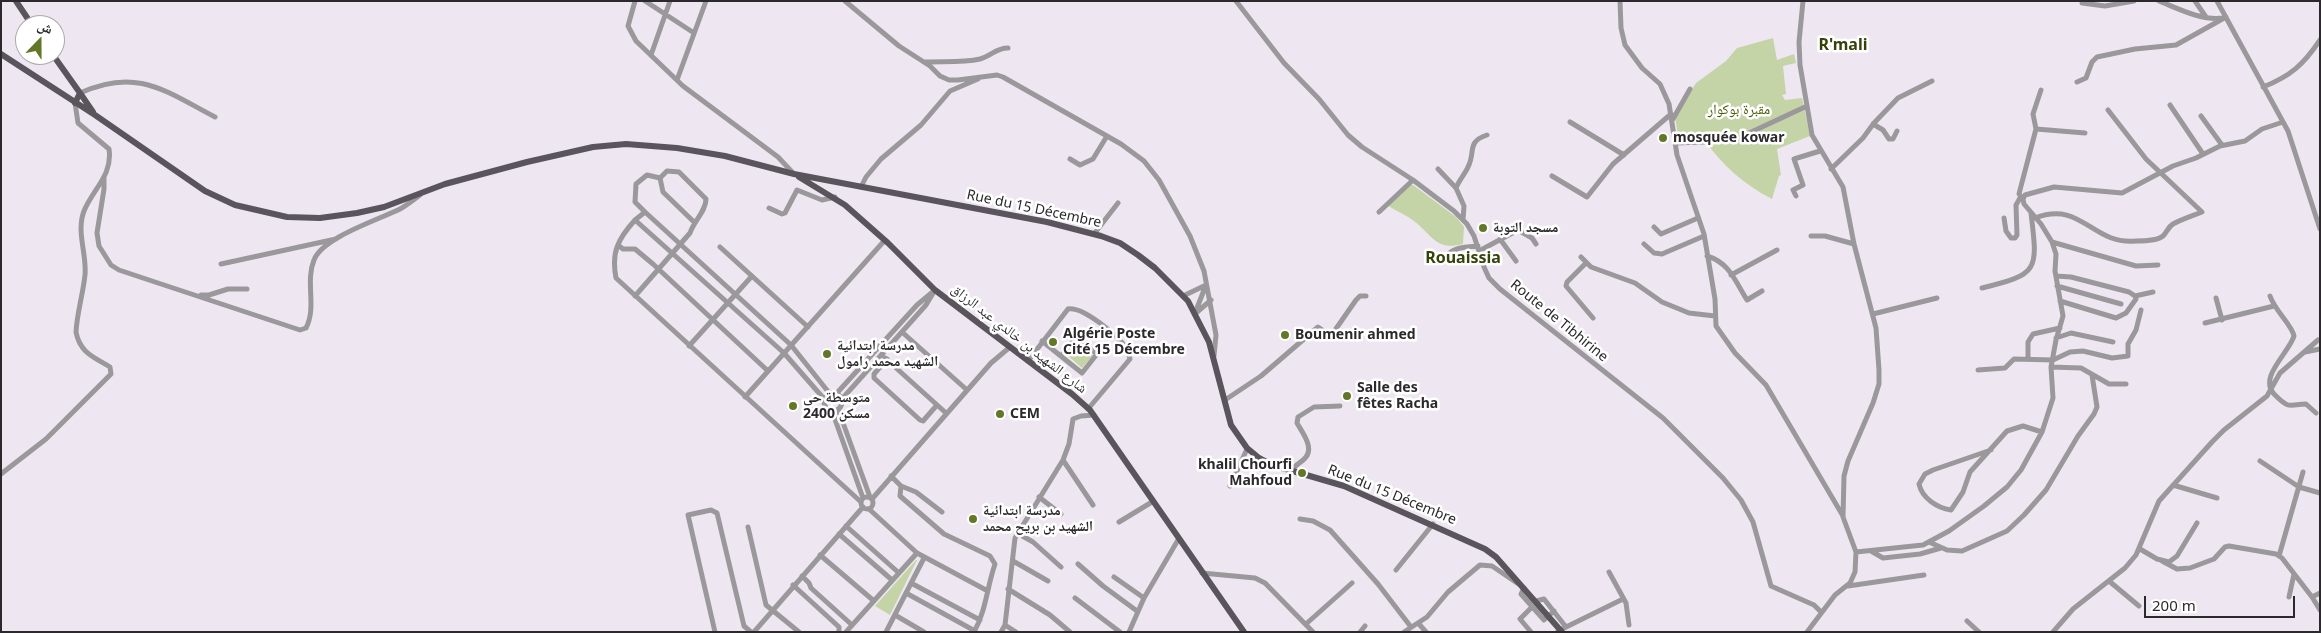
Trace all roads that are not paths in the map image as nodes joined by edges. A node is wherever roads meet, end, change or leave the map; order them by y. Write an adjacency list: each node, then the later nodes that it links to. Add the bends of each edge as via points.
1 (16, 1): 15 (main road)
2 (635, 1): 23 (street, via 628,26 636,41)
3 (645, 1): 16 (street)
4 (670, 1): 16 (street)
5 (706, 1): 19 (street)
6 (845, 1): 24 (street, via 899,46)
7 (1236, 1): 65 (street, Route de Tibhirine, via 1284,63 1348,135)
8 (1620, 1): 41 (street, via 1625,45 1642,68 1660,84)
9 (1803, 1): 37 (street, via 1799,58)
10 (2134, 1): 14 (street, via 2105,6)
11 (2159, 1): 17 (street)
12 (2194, 1): 17 (street)
13 (2217, 1): 18 (street)
14 (2082, 3)
15 (25, 15)
16 (665, 15): 19 (street); 23 (street)
17 (2208, 18): 18 (street)
18 (2226, 18): 29 (street, via 2176,46 2135,49 2097,57 2086,78); 31 (street)
19 (694, 33): 27 (street)
20 (2320, 40): 31 (street, via 2300,66)
21 (1008, 48): 24 (street, via 998,48 982,58 963,62)
22 (1, 54): 35 (main road, Rue du 15 Décembre)
23 (651, 55): 27 (street)
24 (924, 62): 26 (street, via 949,80)
25 (60, 65): 30 (main road)
26 (983, 76): 51 (street, via 1003,77); 66 (street, via 950,92 921,125 881,159)
27 (677, 80): 61 (street, via 778,157)
28 (1932, 81): 46 (street, via 1898,98)
29 (2077, 82)
30 (74, 85): 34 (main road); 35 (main road, via 73,92)
31 (2264, 88): 45 (street)
32 (1690, 89): 41 (street)
33 (2041, 90): 47 (street, via 2033,114)
34 (80, 93): 36 (main road); 40 (main road); 43 (street, via 111,82 131,81 160,88)
35 (66, 97): 36 (main road, Rue du 15 Décembre)
36 (75, 103): 40 (main road, Rue du 15 Décembre); 63 (street, via 78,122 109,149 109,166)
37 (1807, 106): 52 (street, via 1732,141); 54 (street, via 1812,135)
38 (2170, 106): 55 (street)
39 (2108, 110): 60 (street, via 2146,159)
40 (95, 115): 68 (main road, Rue du 15 Décembre, via 205,191 259,212 320,218 384,207)
41 (1672, 116): 52 (street); 56 (street)
42 (2201, 116): 53 (street)
43 (215, 117)
44 (1570, 122): 56 (street)
45 (2283, 122): 53 (street, via 2262,129 2245,141); 83 (street)
46 (1873, 124): 48 (street, via 1889,139 1893,139); 59 (street)
47 (2036, 128): 49 (street); 71 (street, via 2020,190)
48 (1897, 131)
49 (2085, 132)
50 (1487, 135): 67 (street, via 1473,144 1470,165)
51 (1107, 136): 57 (street, via 1092,159 1080,165); 111 (street, via 1144,161 1159,180 1190,236)
52 (1676, 143): 77 (street)
53 (2222, 145): 55 (street)
54 (1820, 151): 59 (street); 69 (street, via 1794,159 1803,185 1793,190)
55 (2203, 154): 60 (street)
56 (1624, 155): 62 (street, via 1587,197)
57 (1070, 159)
58 (1438, 169): 67 (street)
59 (1831, 169): 93 (street, via 1843,187)
60 (2161, 172): 71 (street, via 2122,193 2054,187); 76 (street, via 2202,212 2172,224 2162,236 2135,242 2121,241 2101,235 2072,215)
61 (794, 174): 66 (main road, Rue du 15 Décembre); 68 (main road, Rue du 15 Décembre, via 725,156 626,144 593,147); 70 (main road, شارع الشهيد بن خالدي عبد الرزاق)
62 (1552, 176)
63 (104, 178): 118 (street, via 97,233 104,256 119,270); 184 (street, via 84,210 80,232 86,262 76,332 83,350 110,368 111,374 46,439)
64 (660, 178): 74 (street, via 647,175 636,184 635,202); 81 (street, via 663,192); 81 (street, via 667,171 679,172 706,198 706,205)
65 (1413, 180): 75 (street); 80 (street, Route de Tibhirine)
66 (861, 187): 84 (main road, Rue du 15 Décembre)
67 (1456, 188): 80 (street, via 1464,206)
68 (427, 191): 87 (street, via 399,210 366,223)
69 (1796, 196)
70 (834, 197): 73 (street, via 822,200 796,190 785,213); 89 (main road, شارع الشهيد بن خالدي عبد الرزاق)
71 (2021, 198): 76 (street); 78 (street, via 2016,205 2018,231 2015,238 2011,238 2006,230)
72 (1118, 203): 84 (street)
73 (769, 208)
74 (645, 212): 79 (street); 95 (street)
75 (1379, 212)
76 (2033, 215): 90 (street); 113 (street, via 2035,257 2030,267 2023,276)
77 (1698, 218): 82 (street, via 1661,234); 85 (street)
78 (2004, 218)
79 (635, 220): 94 (street, via 622,234); 99 (street)
80 (1463, 220): 97 (street, Route de Tibhirine)
81 (694, 222): 95 (street)
82 (1654, 227)
83 (2320, 230)
84 (1094, 234): 121 (main road, Rue du 15 Décembre, via 1120,243 1138,255)
85 (1704, 236): 92 (street, via 1662,254 1654,253); 100 (street)
86 (1811, 236): 93 (street, via 1825,236)
87 (339, 239): 105 (street); 118 (street, via 317,254 314,261 309,323 304,330)
88 (1500, 239): 91 (street, via 1518,230); 97 (street); 103 (street)
89 (885, 240): 115 (main road, شارع الشهيد بن خالدي عبد الرزاق); 140 (street)
90 (2052, 242): 106 (street, via 2136,266); 110 (street, via 2056,254)
91 (1536, 244)
92 (1644, 244)
93 (1854, 244): 134 (street)
94 (618, 245): 107 (street, via 623,249 635,249); 120 (street, via 613,260 616,278)
95 (681, 245): 99 (street); 119 (street)
96 (720, 247): 109 (street)
97 (1479, 249): 102 (street, via 1455,249); 253 (street, Route de Tibhirine, via 1489,278 1500,289 1663,418 1723,478 1753,522 1771,586 1814,605)
98 (1777, 250): 108 (street)
99 (673, 253): 107 (street); 129 (street)
100 (1707, 256): 108 (street, via 1721,261); 135 (street)
101 (1581, 257): 104 (street)
102 (1443, 259)
103 (1516, 261)
104 (1586, 263): 135 (street, via 1635,283 1652,297 1678,309); 136 (street, via 1566,286)
105 (221, 264)
106 (2158, 264)
107 (658, 270): 120 (street); 137 (street)
108 (1732, 275): 116 (street, via 1747,300)
109 (752, 276): 119 (street); 140 (street)
110 (2056, 276): 112 (street); 123 (street, via 2070,276)
111 (1207, 285): 121 (street); 127 (street); 133 (street)
112 (2057, 286): 128 (street); 130 (street)
113 (1982, 288)
114 (247, 289): 118 (street)
115 (935, 290): 142 (street); 149 (main road, شارع الشهيد بن خالدي عبد الرزاق); 165 (street)
116 (1762, 291)
117 (2153, 292): 123 (street)
118 (195, 295)
119 (736, 295): 129 (street); 147 (street)
120 (635, 296): 148 (street)
121 (1184, 296): 133 (main road, Rue du 15 Décembre)
122 (1366, 296): 169 (street, via 1356,300 1333,333 1328,334 1318,327 1261,376)
123 (2135, 296): 128 (street, via 2126,313 2116,318)
124 (2270, 296): 131 (street)
125 (1936, 298): 134 (street)
126 (2216, 298): 138 (street)
127 (1210, 300): 133 (street); 153 (street, via 1216,335)
128 (2060, 301): 141 (street, via 2063,316)
129 (728, 303): 137 (street); 150 (street)
130 (2121, 304)
131 (2274, 306): 138 (street); 164 (street, via 2294,336 2276,365)
132 (2141, 310): 157 (street, via 2128,344 2128,356 2112,358 2076,351)
133 (1195, 313): 153 (main road, Rue du 15 Décembre)
134 (1873, 314): 199 (street, via 1879,384 1844,476)
135 (1715, 316): 199 (street, via 1716,326 1735,353 1766,385)
136 (1593, 318)
137 (712, 320): 148 (street); 160 (street)
138 (2222, 320): 139 (street)
139 (2204, 323)
140 (808, 327): 147 (street)
141 (2060, 328): 143 (street); 154 (street, via 2033,334 2028,342)
142 (902, 332): 151 (street); 163 (street)
143 (2056, 338): 145 (street, via 2072,333); 157 (street)
144 (1042, 341): 152 (street); 156 (street); 172 (street, via 1068,309 1074,308 1118,338 1127,349 1130,359)
145 (2113, 342)
146 (2319, 343): 164 (street, via 2280,373)
147 (791, 345): 150 (street); 165 (street)
148 (689, 346): 166 (street)
149 (1010, 347): 156 (main road, شارع الشهيد بن خالدي عبد الرزاق); 163 (street)
150 (784, 353): 160 (street); 167 (street)
151 (882, 355): 155 (street); 168 (street)
152 (1061, 356): 152 (street, via 1082,373 1096,354 1076,337)
153 (1214, 356): 169 (main road, Rue du 15 Décembre)
154 (2028, 357): 157 (street); 159 (street, via 2014,359 2005,368)
155 (887, 359): 170 (street); 170 (street, via 874,378 920,420)
156 (1028, 360): 172 (main road, شارع الشهيد بن خالدي عبد الرزاق)
157 (2053, 360): 158 (street)
158 (2052, 367): 161 (street, via 2076,367); 177 (street, via 2052,398)
159 (1978, 370)
160 (768, 371): 166 (street)
161 (2092, 375): 162 (street, via 2109,384); 210 (street, via 2097,407 2046,490 2007,531 1962,551)
162 (2126, 384)
163 (968, 390): 174 (street)
164 (2270, 390): 175 (street, via 2285,405 2306,404); 186 (street, via 2224,430)
165 (833, 394): 167 (street); 168 (street)
166 (745, 397): 195 (street)
167 (825, 400): 173 (street, via 825,406)
168 (841, 400): 173 (street, via 841,405)
169 (1225, 400): 178 (main road, Rue du 15 Décembre, via 1231,425)
170 (937, 405): 174 (street)
171 (1340, 406): 182 (street, via 1314,407 1298,417 1297,423 1304,433 1308,452)
172 (1088, 409): 176 (main road, شارع الشهيد بن خالدي عبد الرزاق)
173 (835, 410): 192 (street); 195 (street)
174 (946, 413): 185 (street)
175 (2316, 413)
176 (1094, 416): 180 (street, via 1073,420); 194 (main road, شارع الشهيد بن خالدي عبد الرزاق)
177 (2042, 432): 179 (street, via 2019,427 2007,431); 209 (street, via 2021,470 2007,487)
178 (1248, 449): 182 (main road, Rue du 15 Décembre, via 1272,465); 188 (street)
179 (1991, 450): 179 (street, via 1926,474 1919,484 1924,495 1942,509 1950,510 1964,492 1970,472)
180 (1063, 460): 191 (street); 196 (street)
181 (2260, 461): 189 (street)
182 (1292, 471): 203 (main road, Rue du 15 Décembre, via 1344,486)
183 (2303, 472): 189 (street)
184 (1, 474)
185 (890, 476): 187 (street); 192 (street)
186 (2174, 484): 193 (street); 211 (street, via 2159,501)
187 (901, 486): 197 (street, via 916,492); 238 (street, via 900,496 944,534 990,556 995,564)
188 (1230, 486)
189 (2299, 487): 190 (street); 216 (street)
190 (2320, 493)
191 (1040, 497): 198 (street); 206 (street)
192 (871, 498): 195 (street); 195 (street, via 873,505)
193 (2217, 498)
194 (1152, 502): 201 (street); 208 (main road, شارع الشهيد بن خالدي عبد الرزاق)
195 (864, 504): 204 (street); 214 (street)
196 (1093, 505)
197 (942, 512)
198 (1061, 514)
199 (1843, 517): 213 (street)
200 (1300, 519): 264 (street, via 1313,521 1330,530)
201 (1119, 522)
202 (2197, 523): 219 (street, via 2177,556 2169,562)
203 (1432, 524): 222 (street); 237 (main road, Rue du 15 Décembre, via 1485,549)
204 (846, 526): 207 (street); 224 (street)
205 (748, 527): 250 (street, via 766,605)
206 (1017, 533): 218 (street); 221 (street)
207 (839, 534): 215 (street); 230 (street)
208 (1178, 540): 225 (main road, شارع الشهيد بن خالدي عبد الرزاق); 244 (street)
209 (1929, 542): 210 (street); 212 (street)
210 (1942, 548): 212 (street, via 1883,558)
211 (2140, 549): 219 (street); 232 (street)
212 (1870, 550): 213 (street)
213 (1856, 552): 236 (street, via 1855,572)
214 (917, 553): 217 (street); 224 (street)
215 (820, 555): 228 (street); 247 (street)
216 (2279, 556): 219 (street, via 2229,546 2214,559 2190,568 2177,569); 226 (street)
217 (924, 558): 233 (street); 238 (street)
218 (1013, 561): 231 (street); 239 (street)
219 (2162, 561)
220 (1078, 564): 252 (street)
221 (1062, 567)
222 (1396, 570)
223 (1609, 572): 246 (street)
224 (899, 573): 230 (street)
225 (1202, 573): 258 (street, via 1255,578 1265,583); 279 (main road, شارع الشهيد بن خالدي عبد الرزاق)
226 (2294, 574): 242 (street); 245 (street)
227 (1924, 575): 236 (street)
228 (802, 576): 235 (street); 260 (street)
229 (1114, 577): 244 (street)
230 (892, 580): 247 (street)
231 (1048, 581)
232 (2109, 581): 248 (street); 287 (street, via 2073,609)
233 (912, 583): 240 (street); 256 (street)
234 (1352, 583): 258 (street)
235 (793, 585): 250 (street); 270 (street, via 839,627)
236 (1846, 586): 253 (street)
237 (1524, 588): 249 (street, via 1521,594); 254 (main road, Rue du 15 Décembre); 259 (street, via 1492,566 1480,565 1448,592)
238 (986, 590): 256 (street, via 986,603)
239 (1008, 590): 261 (street); 276 (street, via 1050,615)
240 (906, 593): 255 (street); 267 (street)
241 (2320, 593): 245 (street)
242 (2289, 597)
243 (1075, 598): 277 (street)
244 (1144, 598): 252 (street)
245 (2312, 598): 251 (street)
246 (1622, 599): 262 (street, via 1626,603); 265 (street)
247 (874, 601): 260 (street)
248 (2139, 606)
249 (1532, 608): 254 (street, via 1544,620); 284 (street, via 1520,619)
250 (772, 610): 266 (street); 269 (street)
251 (2320, 610)
252 (1137, 611): 278 (street)
253 (1821, 612): 285 (street)
254 (1551, 613): 265 (main road, Rue du 15 Décembre)
255 (895, 615): 272 (street); 273 (street)
256 (980, 620): 267 (street)
257 (1967, 621): 286 (street)
258 (1306, 624): 280 (street)
259 (1419, 624): 264 (street); 283 (street)
260 (852, 625): 271 (street)
261 (1005, 625): 274 (street); 275 (street)
262 (1629, 625)
263 (1365, 626): 281 (street)
264 (1411, 627): 282 (street)
265 (1562, 630)
266 (756, 631): 268 (street, via 744,626 717,513 711,510 688,515)
267 (974, 631)
268 (715, 632)
269 (799, 632)
270 (839, 632)
271 (846, 632)
272 (886, 632)
273 (924, 632)
274 (1001, 632)
275 (1016, 632)
276 (1070, 632)
277 (1120, 632)
278 (1129, 632)
279 (1244, 632)
280 (1313, 632)
281 (1360, 632)
282 (1404, 632)
283 (1426, 632)
284 (1531, 632)
285 (1807, 632)
286 (1979, 632)
287 (2053, 632)

